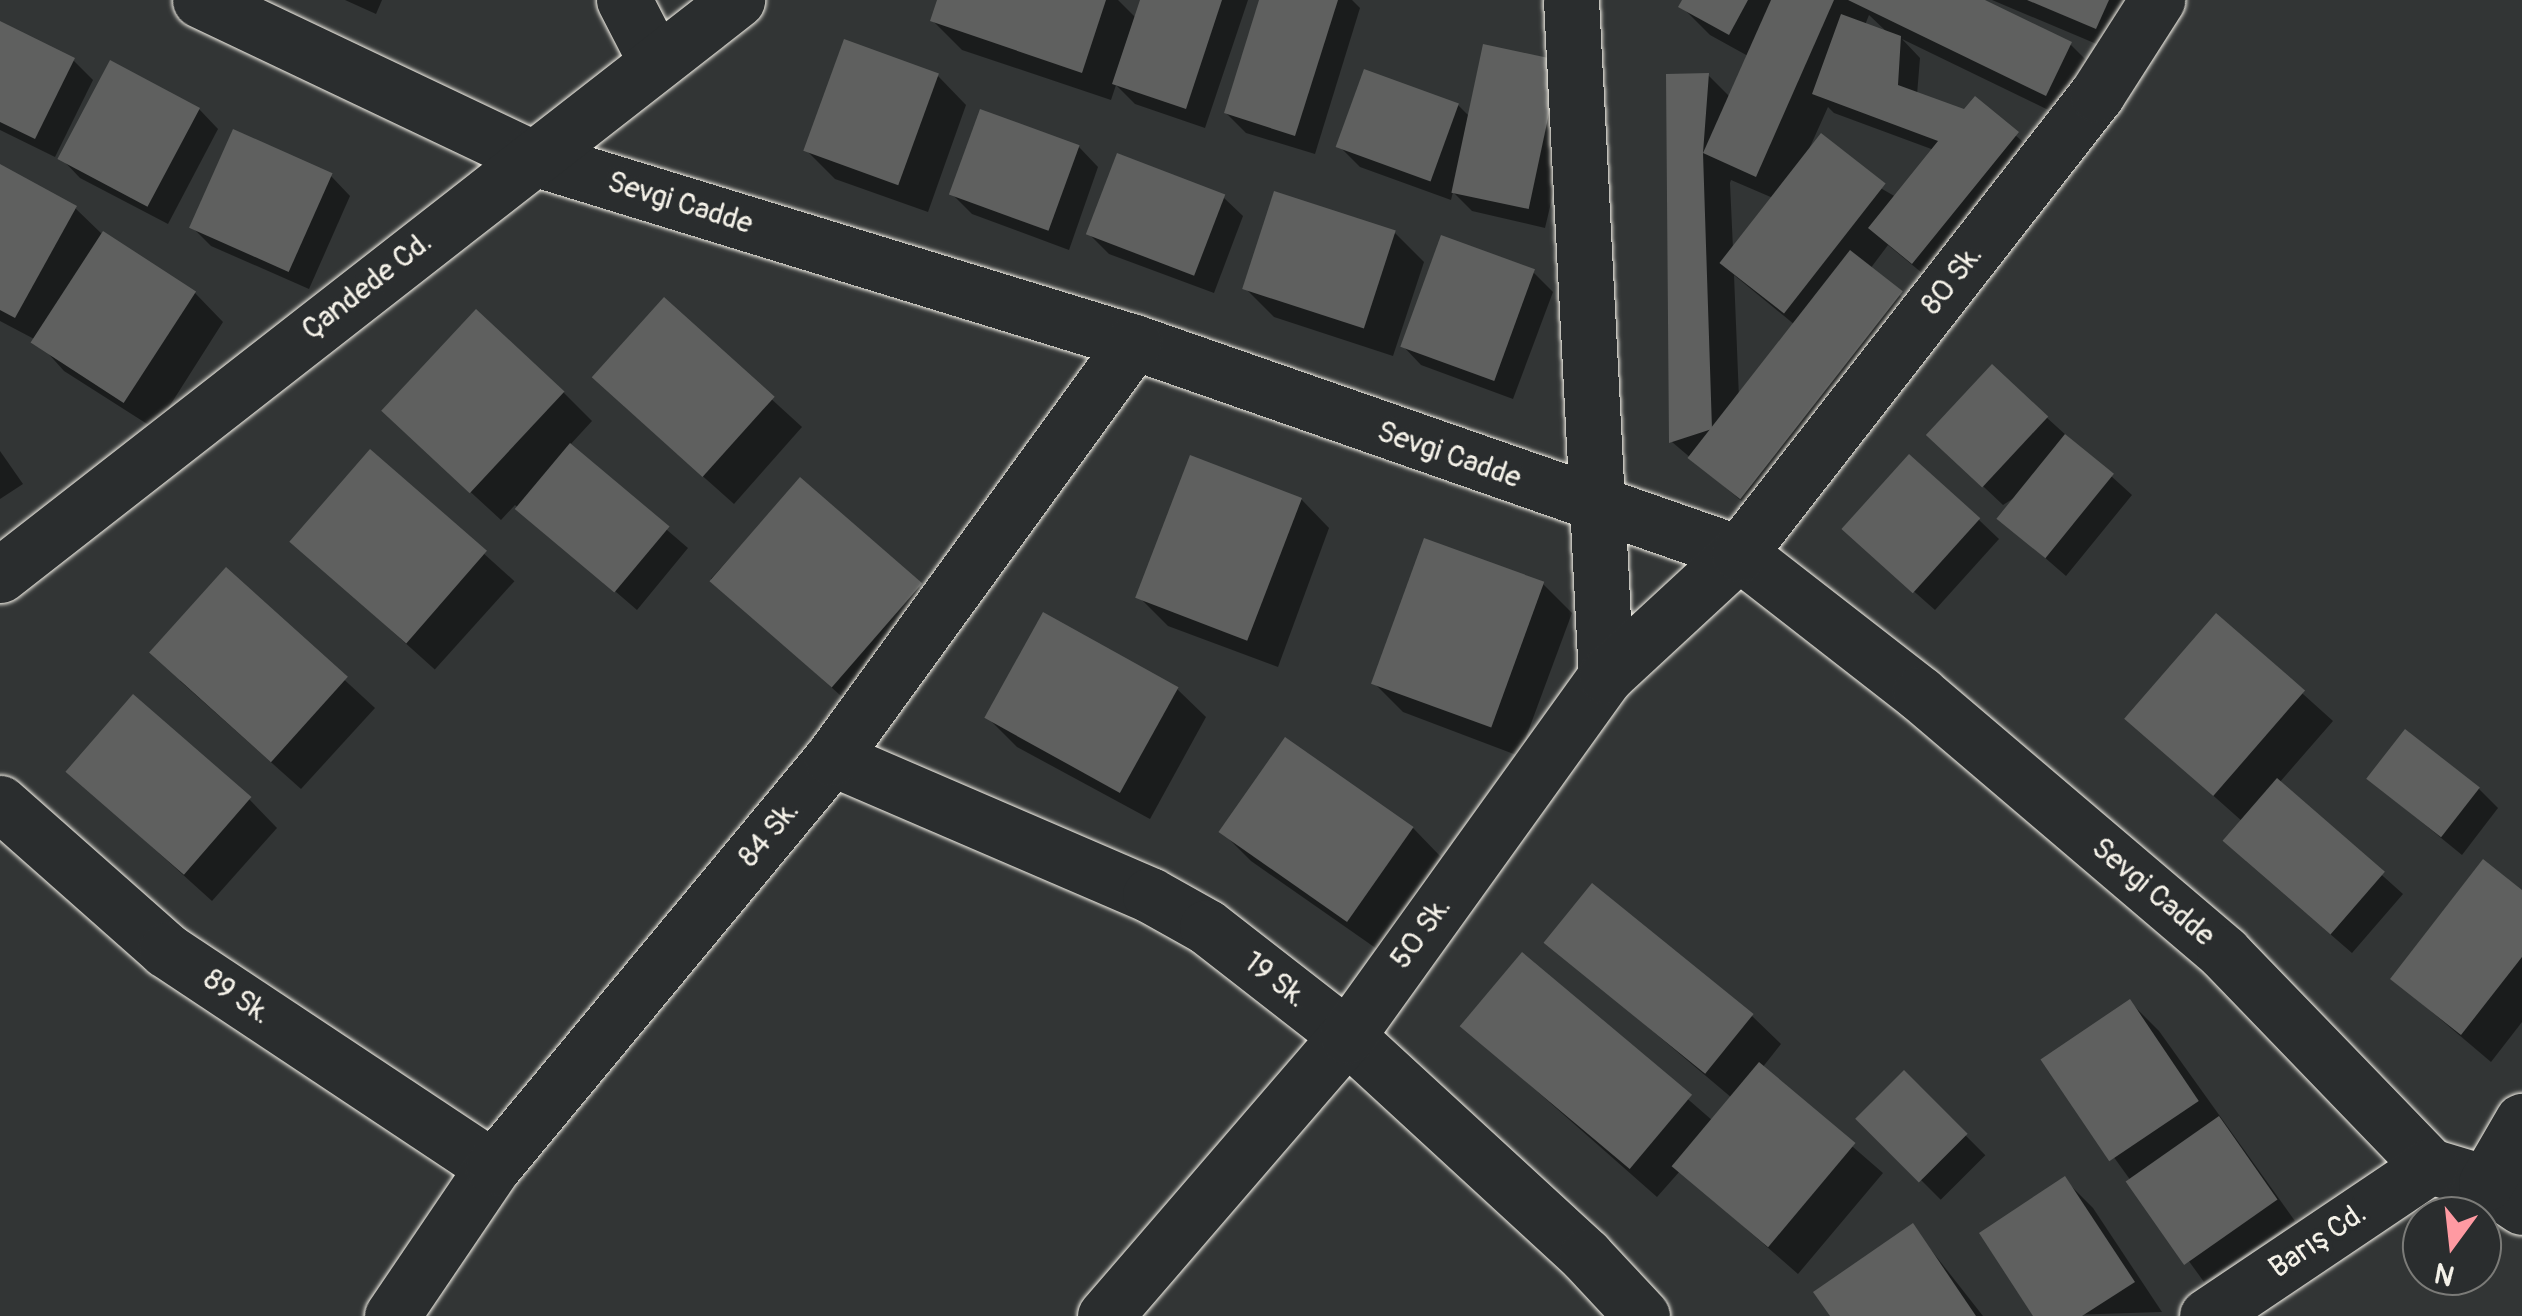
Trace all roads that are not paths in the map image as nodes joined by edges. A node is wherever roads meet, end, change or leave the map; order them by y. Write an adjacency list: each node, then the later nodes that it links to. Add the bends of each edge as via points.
1 (200, 0): 7 (street, Sevgi Cadde)
2 (624, 0): 6 (street)
3 (737, 0): 6 (street, Çandede Cd.)
4 (1571, 0): 9 (street)
5 (2157, 0): 10 (street, 80 Sk., via 2097,94)
6 (655, 60): 7 (street, Çandede Cd.)
7 (530, 157): 8 (street, Sevgi Cadde); 11 (street, Çandede Cd.)
8 (1134, 342): 9 (street, Sevgi Cadde); 13 (street, 84 Sk.)
9 (1593, 503): 10 (street, Sevgi Cadde); 12 (street)
10 (1739, 553): 12 (street, 50 Sk.); 17 (street, Sevgi Cadde, via 1920,694 2224,952)
11 (0, 575)
12 (1606, 676): 15 (street, 50 Sk.)
13 (832, 758): 15 (street, 19 Sk., via 1150,895 1208,927); 18 (street, 84 Sk.)
14 (0, 804): 18 (street, 89 Sk., via 166,950)
15 (1347, 1036): 21 (street, 50 Sk.); 22 (street, 19 Sk.)
16 (2522, 1121): 19 (street)
17 (2430, 1166): 19 (street, Sevgi Cadde); 23 (street, Barış Cd.)
18 (493, 1167): 20 (street, 84 Sk.)
19 (2504, 1195)
20 (392, 1316)
21 (1105, 1316)
22 (1642, 1316)
23 (2207, 1316)

